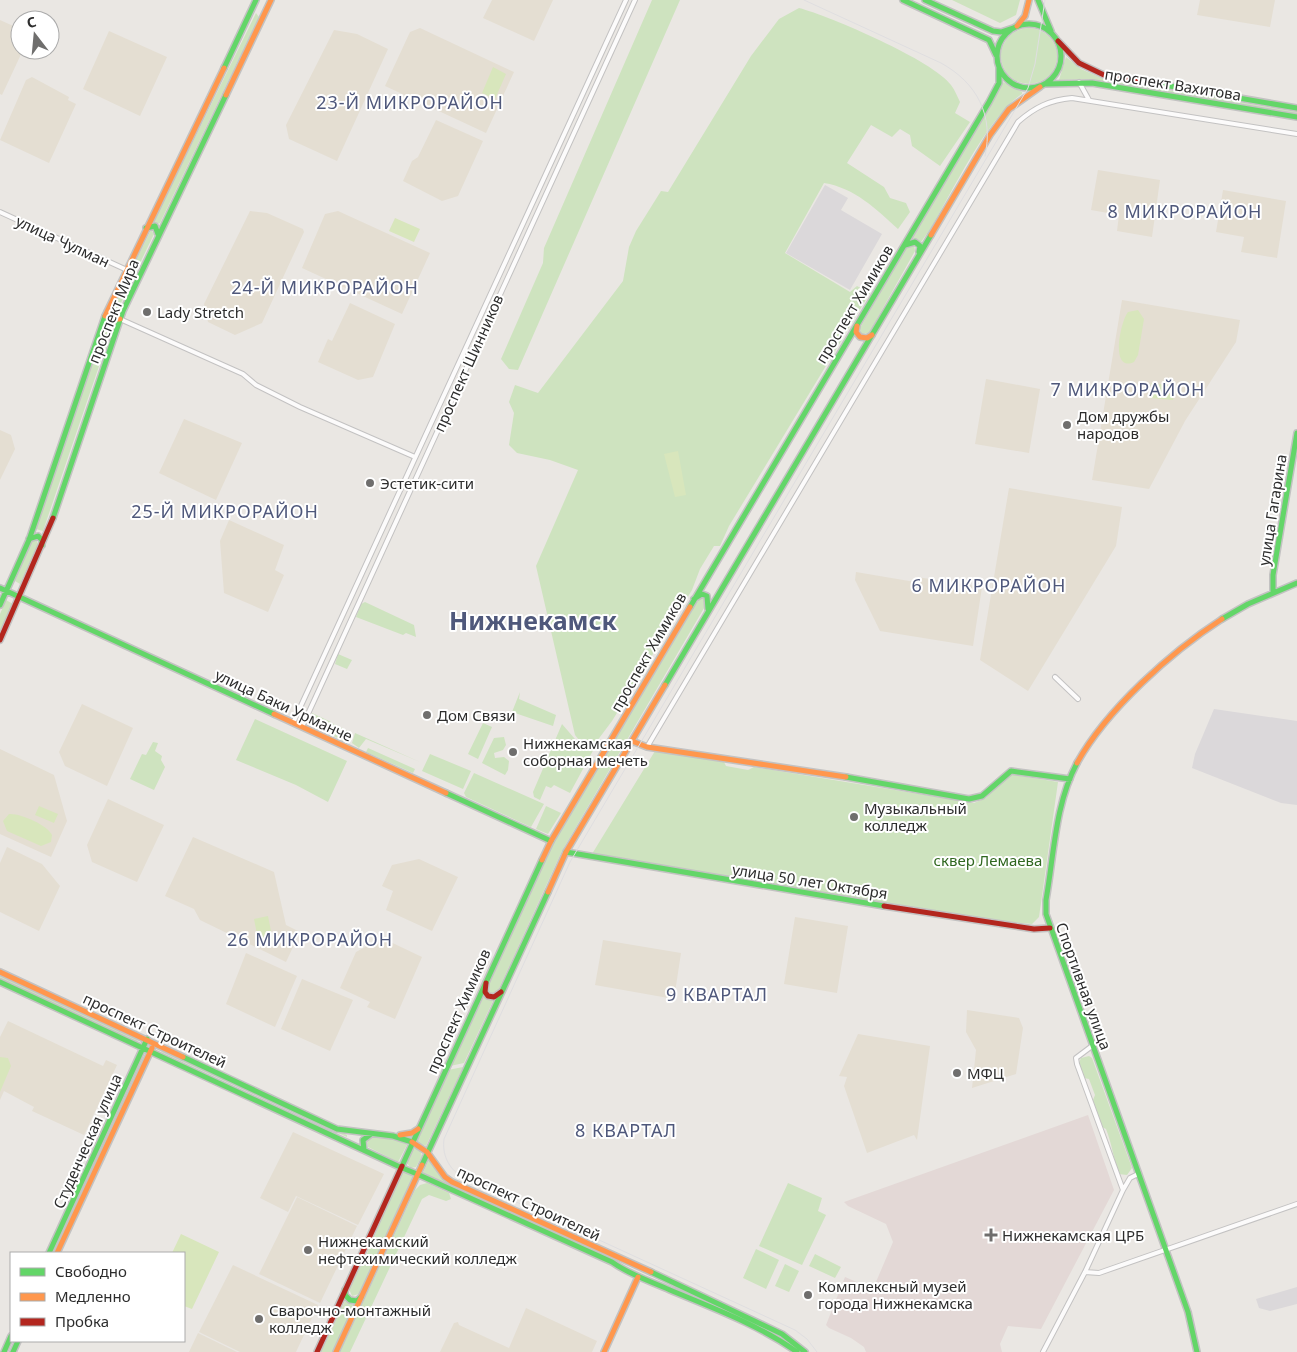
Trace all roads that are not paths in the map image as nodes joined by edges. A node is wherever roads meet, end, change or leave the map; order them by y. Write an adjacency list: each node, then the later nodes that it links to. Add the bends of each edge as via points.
1 (256, 0): 9 (main road, проспект Мира)
2 (271, 0): 10 (main road, проспект Мира)
3 (626, 0): 33 (street, проспект Шинников)
4 (636, 0): 48 (street, проспект Шинников)
5 (903, 0): 14 (main road, via 989,40)
6 (925, 0): 11 (main road, via 993,31 1002,32)
7 (1029, 0): 11 (main road, via 1025,16)
8 (1038, 0): 12 (main road)
9 (253, 7): 10 (main road); 23 (main road, проспект Мира)
10 (265, 13): 24 (main road, проспект Мира)
11 (1015, 27): 12 (main road, via 1037,24); 14 (main road, via 1002,39)
12 (1051, 31): 13 (main road, проспект Вахитова)
13 (1058, 41): 17 (main road, проспект Вахитова, via 1061,64 1053,78); 19 (main road, проспект Вахитова, via 1079,63 1104,75)
14 (996, 55): 15 (main road)
15 (999, 68): 17 (main road, проспект Вахитова, via 1015,85 1028,88); 25 (main road, проспект Химиков, via 996,90)
16 (1079, 82): 17 (main road, проспект Вахитова); 18 (street); 20 (main road, проспект Вахитова)
17 (1042, 85): 26 (main road, проспект Химиков, via 1016,102 997,124)
18 (1089, 100): 21 (street); 50 (street, via 1072,98 1048,102 1014,126)
19 (1297, 108)
20 (1297, 117)
21 (1297, 134)
22 (0, 212): 27 (street, улица Чулман)
23 (146, 228): 24 (main road, via 156,227); 27 (main road, проспект Мира)
24 (158, 235): 29 (main road, проспект Мира)
25 (902, 248): 26 (main road, via 908,242 915,242 920,246); 30 (main road, проспект Химиков)
26 (919, 254): 31 (main road, проспект Химиков)
27 (127, 270): 28 (main road, проспект Мира)
28 (107, 311): 29 (main road, via 110,319); 34 (main road, проспект Мира)
29 (120, 319): 33 (street, via 244,374 256,385 300,407); 35 (main road, проспект Мира)
30 (857, 324): 31 (main road, via 859,336 865,338); 41 (main road, проспект Химиков)
31 (872, 334): 43 (main road, проспект Химиков)
32 (1297, 433): 39 (main road, улица Гагарина)
33 (415, 457): 47 (street, проспект Шинников)
34 (29, 540): 35 (main road, via 38,536); 38 (main road, проспект Мира)
35 (42, 545): 40 (main road, проспект Мира)
36 (1297, 582): 39 (main road, Спортивная улица)
37 (0, 588): 38 (main road, улица Баки Урманче)
38 (7, 591): 40 (main road, улица Баки Урманче); 42 (main road, проспект Мира)
39 (1274, 592): 51 (main road, Спортивная улица, via 1203,630 1158,667 1100,730)
40 (20, 598): 44 (main road, проспект Мира); 47 (main road, улица Баки Урманче)
41 (693, 601): 43 (main road, via 702,594 707,596); 52 (main road, проспект Химиков)
42 (0, 605)
43 (708, 611): 49 (main road, проспект Химиков)
44 (0, 640)
45 (1055, 678): 46 (street)
46 (1078, 699)
47 (293, 723): 48 (main road, улица Баки Урманче)
48 (302, 727): 52 (main road, улица Баки Урманче)
49 (632, 741): 50 (main road); 53 (main road, проспект Химиков)
50 (647, 747): 51 (main road, via 973,800 1011,771)
51 (1070, 779): 54 (main road, Спортивная улица, via 1046,900)
52 (551, 841): 56 (main road, проспект Химиков)
53 (566, 852): 54 (main road, улица 50 лет Октября, via 950,917 1018,927); 58 (main road, проспект Химиков)
54 (1050, 928): 61 (main road, Спортивная улица)
55 (0, 972): 59 (main road, проспект Строителей)
56 (486, 981): 58 (main road, via 488,996 494,997); 64 (main road, проспект Химиков)
57 (0, 982): 62 (main road, проспект Строителей)
58 (502, 991): 71 (main road, проспект Химиков)
59 (147, 1039): 60 (main road, проспект Строителей); 62 (main road, Студенческая улица)
60 (155, 1043): 63 (main road, Студенческая улица); 65 (main road, проспект Строителей)
61 (1092, 1046): 74 (main road, Спортивная улица); 75 (street, via 1076,1058 1076,1064)
62 (143, 1047): 63 (main road, проспект Строителей); 77 (main road, Студенческая улица)
63 (151, 1050): 68 (main road, проспект Строителей); 78 (main road, Студенческая улица)
64 (418, 1129): 67 (main road); 69 (main road, проспект Химиков)
65 (348, 1133): 66 (main road, проспект Строителей); 68 (main road, via 351,1137)
66 (374, 1133): 67 (main road, проспект Строителей); 70 (main road, via 362,1142)
67 (396, 1135): 69 (main road, проспект Строителей)
68 (345, 1142): 70 (main road, проспект Строителей)
69 (412, 1142): 71 (main road, проспект Строителей); 72 (main road, проспект Химиков)
70 (366, 1152): 72 (main road, проспект Строителей)
71 (427, 1152): 73 (main road, проспект Химиков); 84 (main road, проспект Строителей, via 452,1182)
72 (400, 1167): 73 (main road, проспект Строителей); 90 (main road, проспект Химиков)
73 (417, 1174): 86 (main road, проспект Строителей, via 612,1262); 91 (main road, проспект Химиков)
74 (1138, 1174): 75 (street, via 1130,1178); 83 (main road, Спортивная улица)
75 (1123, 1190): 85 (street)
76 (1297, 1204): 83 (street)
77 (62, 1225): 78 (main road); 79 (main road, Студенческая улица)
78 (69, 1228): 80 (main road, Студенческая улица)
79 (59, 1233): 80 (main road); 81 (main road, Студенческая улица)
80 (66, 1235): 82 (main road, Студенческая улица)
81 (50, 1252)
82 (58, 1252)
83 (1165, 1252): 85 (street, via 1099,1273); 100 (main road, Спортивная улица, via 1190,1319)
84 (633, 1263): 86 (main road, via 625,1266); 87 (main road, проспект Строителей)
85 (1085, 1272): 99 (street)
86 (628, 1273): 88 (main road, проспект Строителей)
87 (657, 1274): 89 (main road, via 659,1280); 98 (main road, проспект Строителей, via 782,1334)
88 (638, 1277): 89 (main road, проспект Строителей); 96 (main road)
89 (653, 1284): 97 (main road, проспект Строителей, via 780,1340)
90 (345, 1290): 91 (main road, via 350,1300); 94 (main road, проспект Химиков)
91 (361, 1298): 95 (main road, проспект Химиков)
92 (10, 1338): 93 (main road)
93 (4, 1352)
94 (317, 1352)
95 (336, 1352)
96 (604, 1352)
97 (797, 1352)
98 (805, 1352)
99 (1043, 1352)
100 (1197, 1352)

